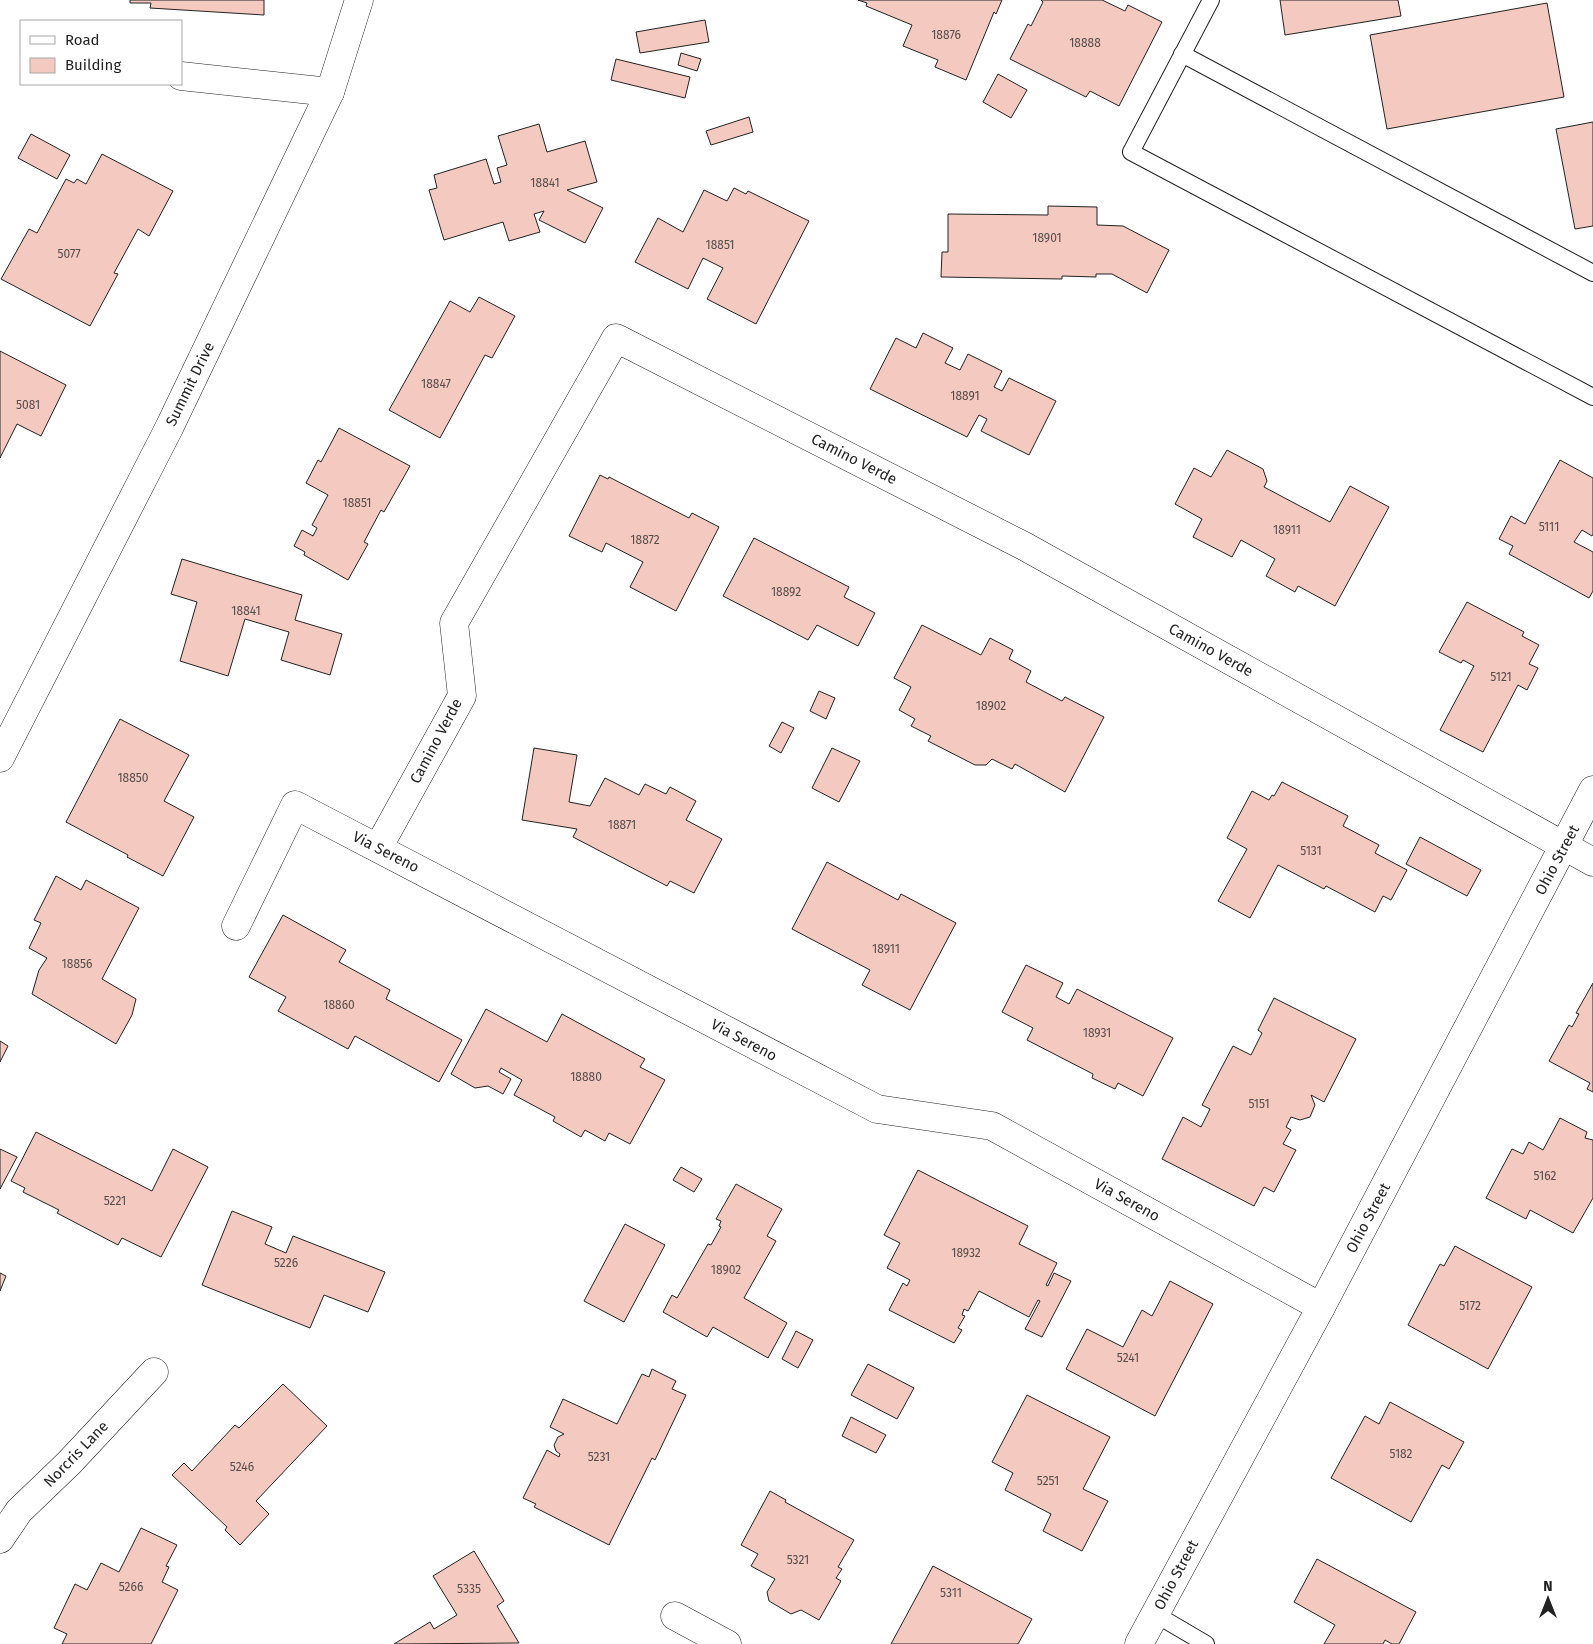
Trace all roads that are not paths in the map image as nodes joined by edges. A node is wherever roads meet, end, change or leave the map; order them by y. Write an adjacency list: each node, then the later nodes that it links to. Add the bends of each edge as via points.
1 (359, 0): 5 (street, Summit Drive)
2 (1211, 0): 3 (lane)
3 (1182, 54): 6 (lane); 7 (lane, via 1131,152)
4 (182, 76): 5 (street)
5 (330, 92): 8 (street, Summit Drive, via 169,428)
6 (1593, 273)
7 (1593, 397)
8 (0, 758)
9 (1593, 790): 10 (street, Ohio Street)
10 (1564, 846): 11 (street, Camino Verde, via 1024,546 616,338 454,623 462,696); 12 (street, Camino Verde); 14 (street, Ohio Street)
11 (378, 848): 13 (street, Via Sereno, via 295,805); 14 (street, Via Sereno, via 877,1109 992,1126)
12 (1593, 862)
13 (236, 926)
14 (1321, 1307): 17 (street, Ohio Street)
15 (154, 1372): 16 (street, Norcris Lane, via 19,1511)
16 (0, 1539)
17 (1155, 1614): 20 (street, Ohio Street); 21 (lane)
18 (675, 1616): 19 (street)
19 (727, 1644)
20 (1139, 1644)
21 (1206, 1644)

